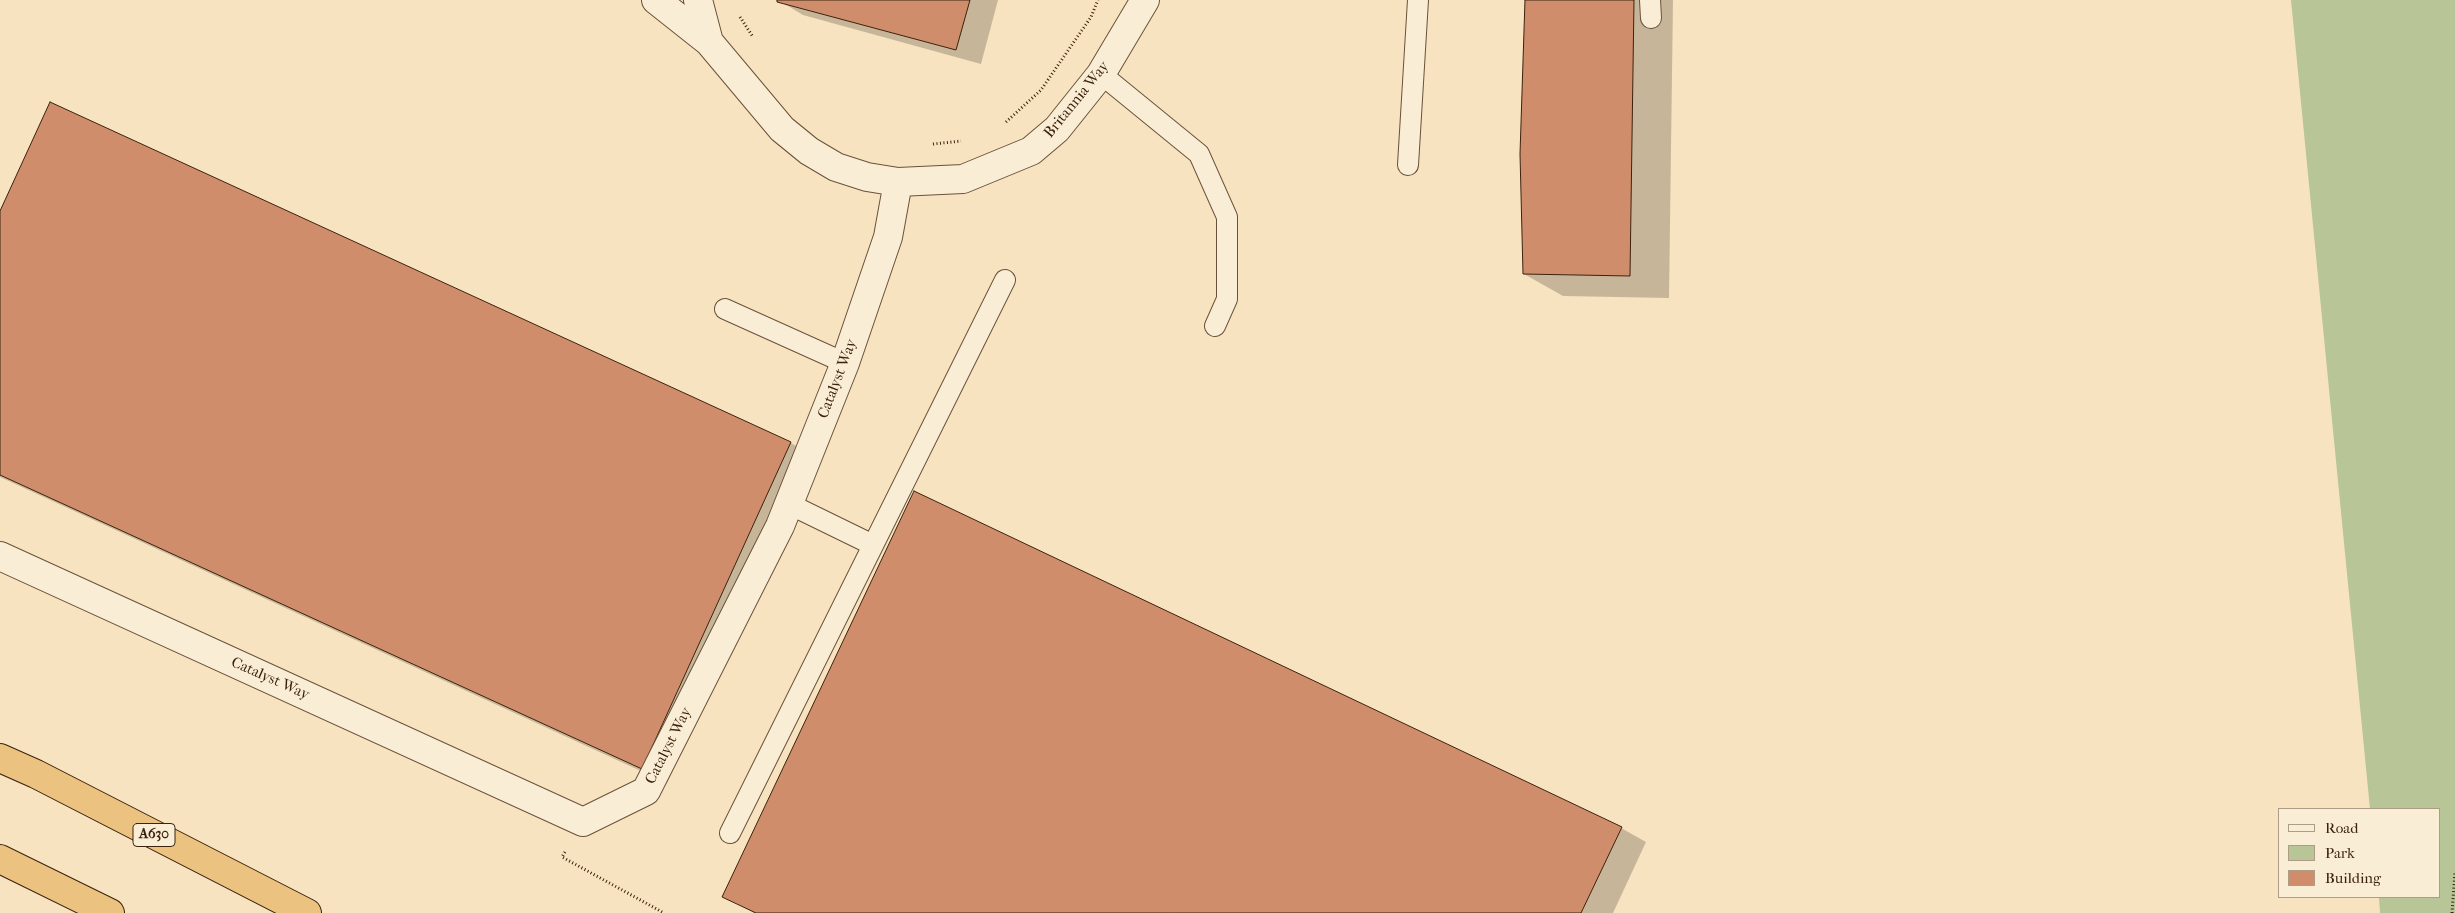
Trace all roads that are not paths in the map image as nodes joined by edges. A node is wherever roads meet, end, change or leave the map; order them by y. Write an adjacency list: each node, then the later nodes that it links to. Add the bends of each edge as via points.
1 (656, 0): 5 (street, Britannia Way)
2 (698, 0): 5 (street, Britannia Way)
3 (1145, 0): 6 (street, Britannia Way)
4 (1418, 0): 7 (lane)
5 (709, 42): 8 (street, Britannia Way, via 782,129 809,151 836,167)
6 (1101, 74): 8 (street, Britannia Way, via 1057,129 1031,152 963,179); 11 (lane, via 1199,154 1227,217 1227,299)
7 (1408, 165)
8 (898, 182): 12 (street, Catalyst Way, via 888,237)
9 (1005, 280): 14 (lane)
10 (726, 308): 12 (lane)
11 (1215, 326)
12 (845, 363): 13 (street, Catalyst Way)
13 (789, 504): 14 (lane); 15 (street, Catalyst Way, via 646,791 583,822)
14 (873, 545): 17 (lane)
15 (0, 556)
16 (0, 758): 20 (highway, A630)
17 (730, 833)
18 (5, 862): 19 (highway)
19 (110, 913)
20 (307, 913)

